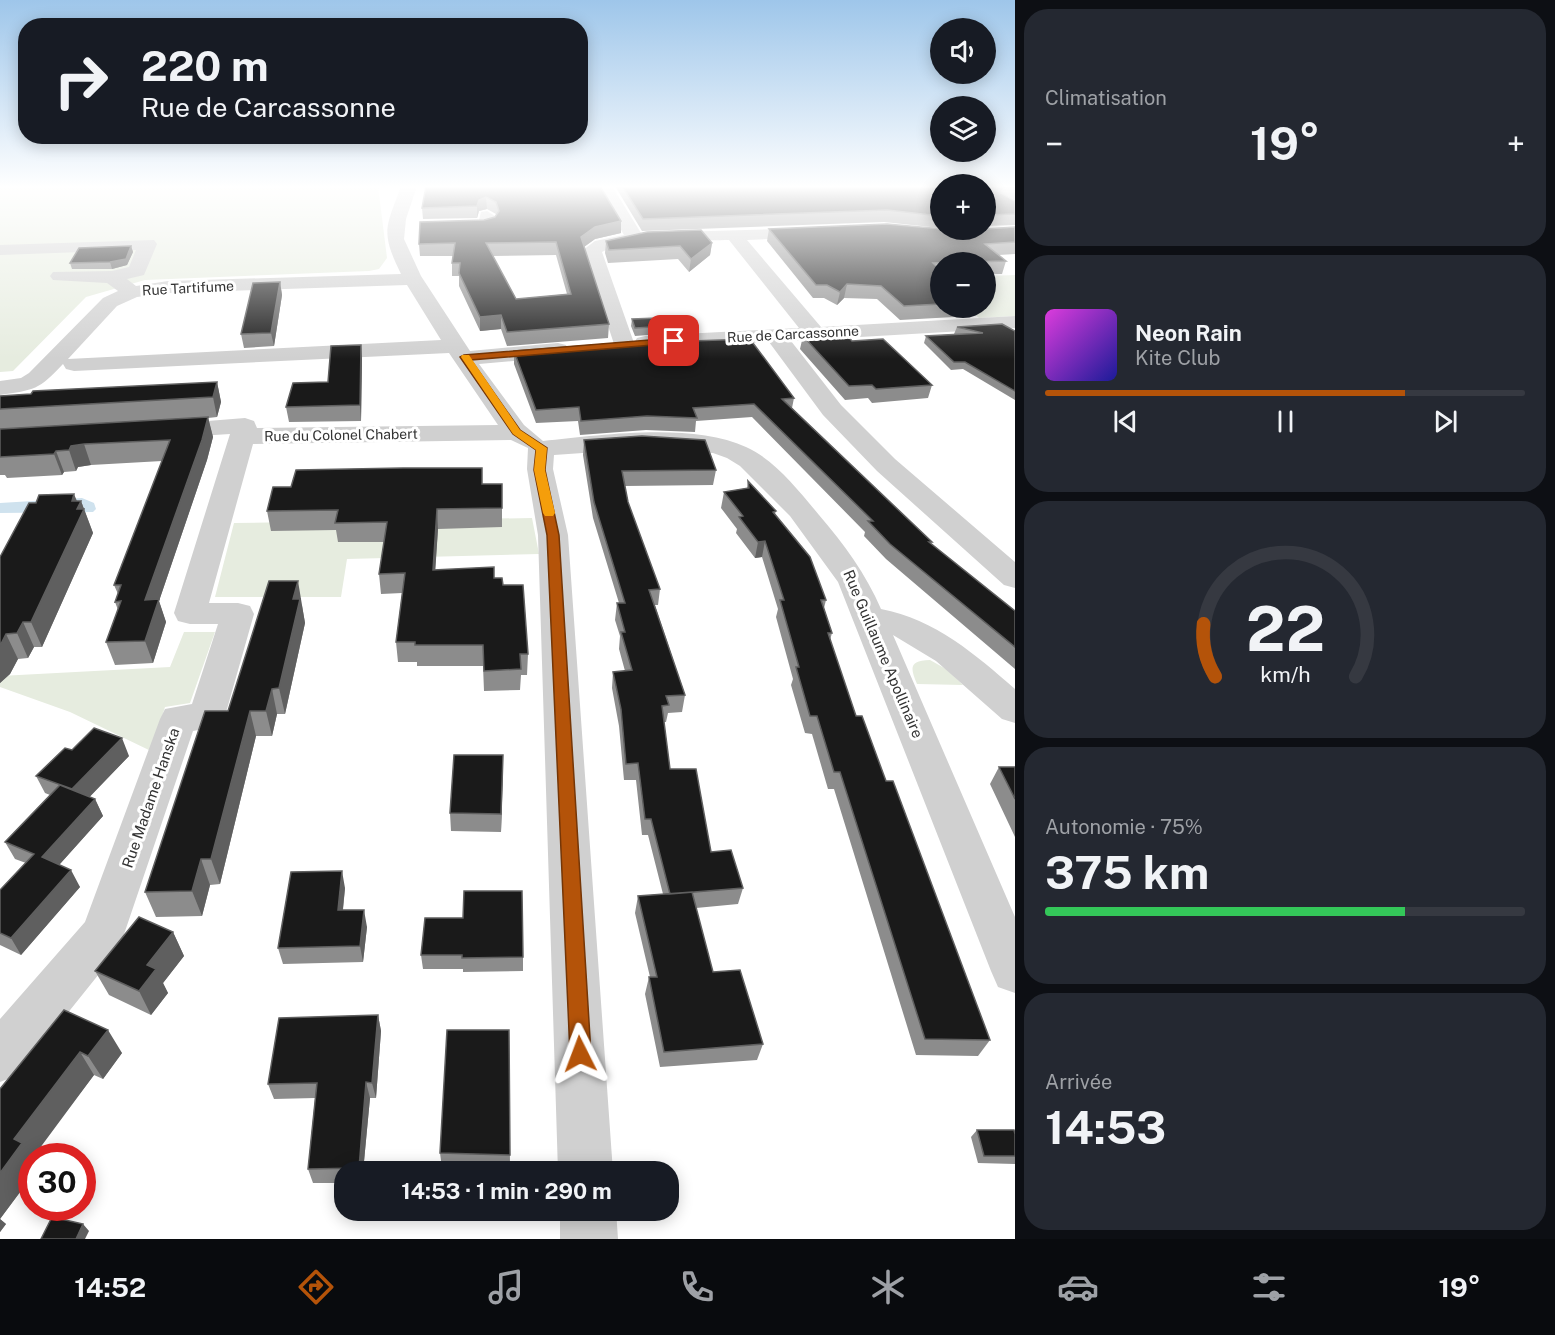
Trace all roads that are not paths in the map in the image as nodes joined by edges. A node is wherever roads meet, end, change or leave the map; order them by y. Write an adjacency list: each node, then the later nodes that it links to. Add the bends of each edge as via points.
1 (397, 244): 7 (street)
2 (599, 244): 11 (street, Rue de Carcassonne, via 592,250 614,346)
3 (741, 244): 10 (street)
4 (0, 250): 6 (street, via 148,244 137,271)
5 (60, 276): 6 (street)
6 (112, 277): 8 (street)
7 (413, 279): 8 (street, Rue Tartifume); 13 (street)
8 (132, 291): 15 (street, Rue Tartifume, via 110,302 37,378 27,384)
9 (1015, 322): 10 (street, Rue de Carcassonne)
10 (814, 332): 11 (street, Rue de Carcassonne)
11 (775, 334): 19 (street, via 832,410 886,465)
12 (573, 349): 13 (street)
13 (461, 352): 14 (street); 18 (street)
14 (74, 364)
15 (0, 388)
16 (146, 431): 17 (street, Rue du Colonel Chabert, via 245,426)
17 (242, 436): 18 (street, Rue du Colonel Chabert); 23 (street, Rue Madame Hanska, via 190,613 238,614 207,716 178,719 103,934)
18 (533, 450): 20 (street, Rue Guillaume Apollinaire, via 593,443 688,442 719,446 744,455 762,469 839,556); 24 (street, via 553,535)
19 (1015, 578)
20 (870, 618): 21 (street, via 901,625 954,656); 22 (street, Rue Guillaume Apollinaire)
21 (1015, 710)
22 (1015, 971)
23 (0, 1057)
24 (585, 1161)
25 (588, 1221): 26 (street)
26 (589, 1239)

